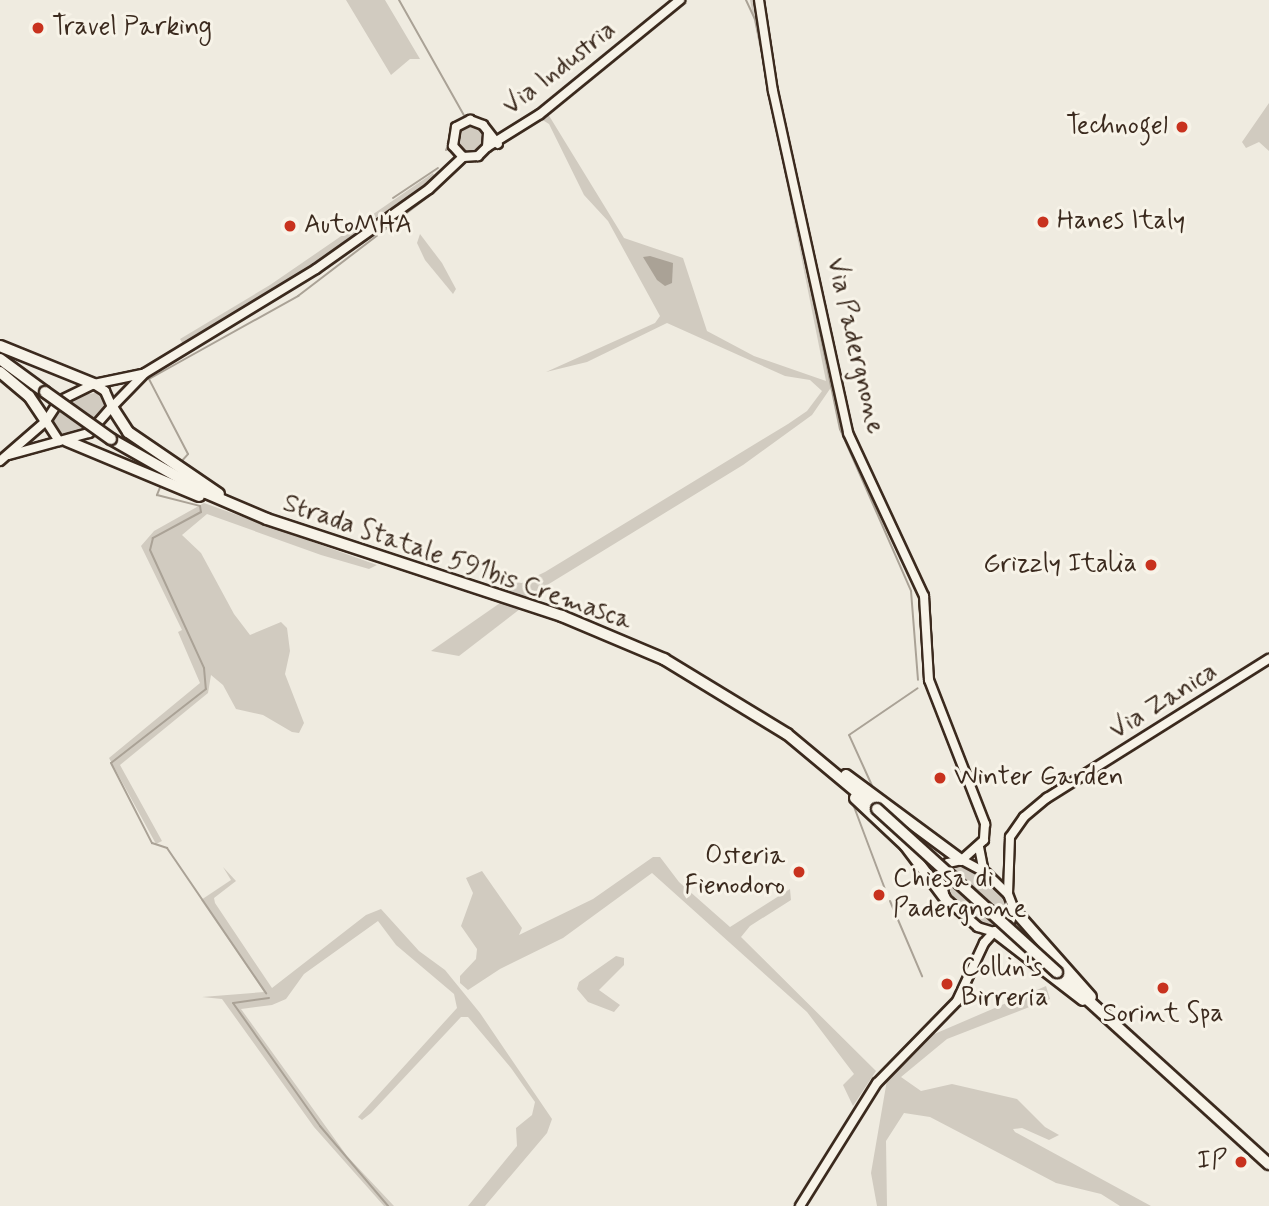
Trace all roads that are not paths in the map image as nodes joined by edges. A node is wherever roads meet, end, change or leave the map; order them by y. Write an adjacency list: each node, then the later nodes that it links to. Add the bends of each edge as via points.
1 (680, 0): 4 (street, Via Industria)
2 (759, 0): 22 (street, Via Padergnone, via 773,91 848,433 924,596 929,680 985,824 986,835)
3 (488, 133): 4 (street, Via Industria); 5 (street, via 479,123 465,121 453,131); 6 (street)
4 (498, 144): 6 (street, Via Industria)
5 (453, 146): 7 (street); 8 (street)
6 (487, 147): 7 (street, via 478,156)
7 (463, 157): 8 (street)
8 (449, 168): 12 (street, via 429,188 316,269)
9 (0, 346): 13 (highway)
10 (0, 359): 19 (highway, Strada Statale 591bis Cremasca, bridge, via 111,439)
11 (0, 372): 15 (highway, via 29,396)
12 (145, 373): 13 (street); 14 (street)
13 (94, 384): 14 (street, via 108,394); 15 (street, via 59,401)
14 (113, 408): 16 (street, via 89,433); 19 (highway, via 128,432)
15 (46, 421): 16 (street); 17 (street)
16 (63, 441): 17 (street); 19 (highway, via 209,500)
17 (9, 455): 18 (street)
18 (0, 461)
19 (243, 509): 21 (highway, Strada Statale 591bis Cremasca, via 313,537 620,639 724,692)
20 (1269, 659): 24 (street, Via Zanica, via 1047,798 1013,831)
21 (822, 761): 23 (highway); 27 (highway, via 905,845); 32 (highway, Strada Statale 591bis Cremasca, bridge)
22 (979, 848): 23 (street); 25 (street, Via Padergnone)
23 (962, 860): 25 (street); 27 (street, via 948,863 939,873)
24 (1007, 870): 25 (street, via 1000,875); 26 (street, Via Zanica)
25 (985, 873): 26 (street)
26 (1008, 894): 28 (street)
27 (945, 898): 29 (street)
28 (1014, 910): 30 (street, via 1009,925); 32 (highway, via 1036,939 1079,979)
29 (973, 925): 30 (street); 31 (street, via 979,941)
30 (995, 932): 31 (street, via 984,943); 32 (highway, via 1068,992)
31 (978, 962): 34 (street, via 957,1001 867,1097)
32 (1098, 1009): 33 (highway)
33 (1269, 1164)
34 (800, 1206)

